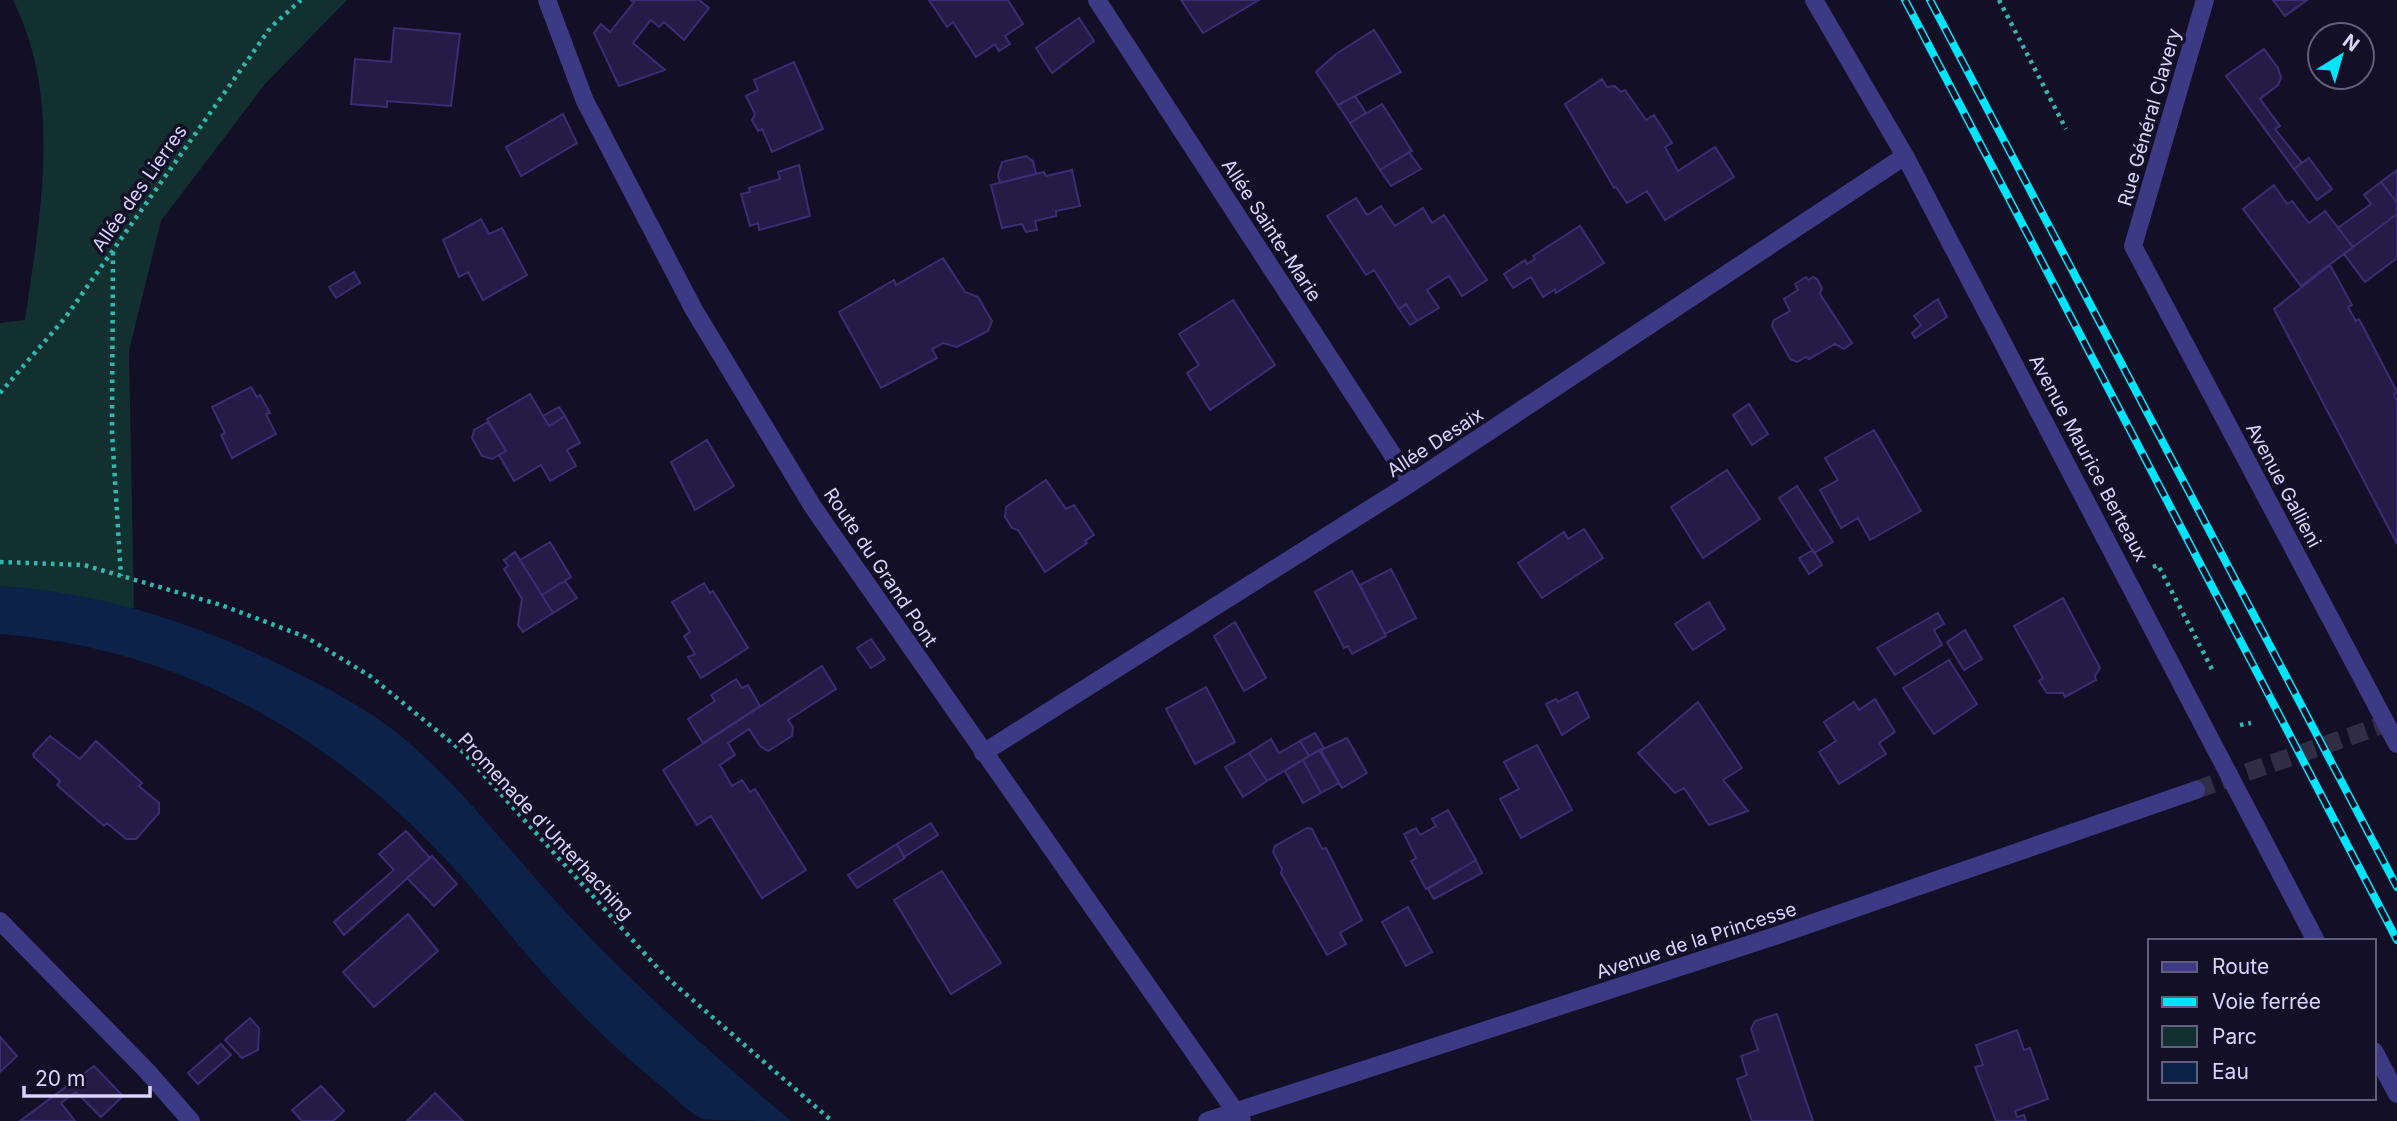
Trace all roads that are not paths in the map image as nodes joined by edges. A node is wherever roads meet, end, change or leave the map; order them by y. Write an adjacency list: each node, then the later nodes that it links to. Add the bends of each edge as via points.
1 (547, 0): 9 (street, Route du Grand Pont, via 585,101 694,310 813,507)
2 (1097, 0): 7 (street, Allée Sainte-Marie)
3 (1814, 0): 5 (street, Avenue Maurice Berteaux)
4 (2205, 0): 6 (street, Rue Général Clavery)
5 (1905, 156): 7 (street, Allée Desaix); 12 (street, Avenue Maurice Berteaux)
6 (2133, 246): 8 (street, Avenue Gallieni)
7 (1411, 483): 9 (street, Allée Desaix)
8 (2397, 744)
9 (983, 753): 15 (street, Route du Grand Pont)
10 (2196, 790): 15 (street, Avenue de la Princesse)
11 (0, 921): 16 (street)
12 (2315, 939)
13 (2376, 1055): 14 (street)
14 (2397, 1094)
15 (1238, 1116): 17 (street, Avenue de la Princesse)
16 (191, 1121)
17 (1207, 1121)

